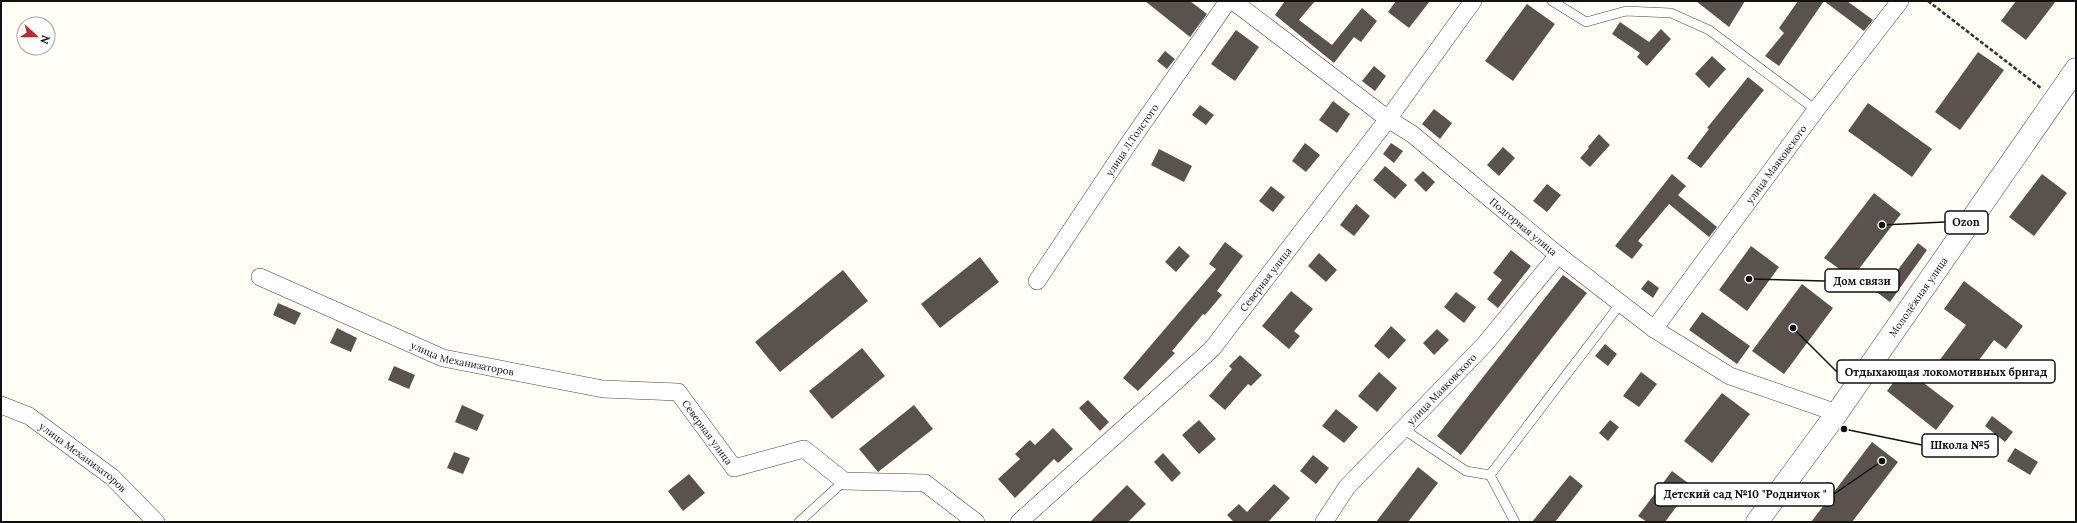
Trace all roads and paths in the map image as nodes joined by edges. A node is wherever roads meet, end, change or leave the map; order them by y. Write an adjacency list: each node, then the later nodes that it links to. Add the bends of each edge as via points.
1 (1228, 1): 13 (street, улица Л.Толстого)
2 (1233, 1): 10 (street, Подгорная улица)
3 (1473, 1): 10 (street, Северная улица)
4 (1552, 1): 9 (lane, via 1586,22 1626,11 1671,13 1709,30)
5 (1900, 1): 9 (street, улица Маяковского)
6 (1928, 1): 8 (path)
7 (2076, 69): 8 (street, Молодёжная улица)
8 (2054, 99): 18 (street, Молодёжная улица)
9 (1816, 110): 15 (street, улица Маяковского)
10 (1388, 119): 11 (street, Подгорная улица, via 1412,134); 25 (street, Северная улица, via 1212,349)
11 (1558, 255): 14 (street, Подгорная улица); 19 (street, улица Маяковского, via 1485,344)
12 (260, 277): 16 (street, улица Механизаторов, via 443,358 603,389)
13 (1037, 281)
14 (1621, 303): 15 (street, Подгорная улица); 20 (lane)
15 (1654, 328): 18 (street, Подгорная улица, via 1730,376)
16 (678, 392): 21 (street, Северная улица, via 734,468 804,449)
17 (1, 405): 22 (street, улица Механизаторов, via 29,416 112,477)
18 (1837, 413): 28 (street, Молодёжная улица)
19 (1403, 429): 20 (lane, via 1466,471); 26 (street, улица Маяковского, via 1347,487)
20 (1490, 475): 27 (lane)
21 (844, 481): 23 (lane); 24 (street, via 925,483)
22 (156, 522)
23 (799, 522)
24 (976, 522)
25 (1019, 522)
26 (1324, 522)
27 (1515, 522)
28 (1757, 522)

